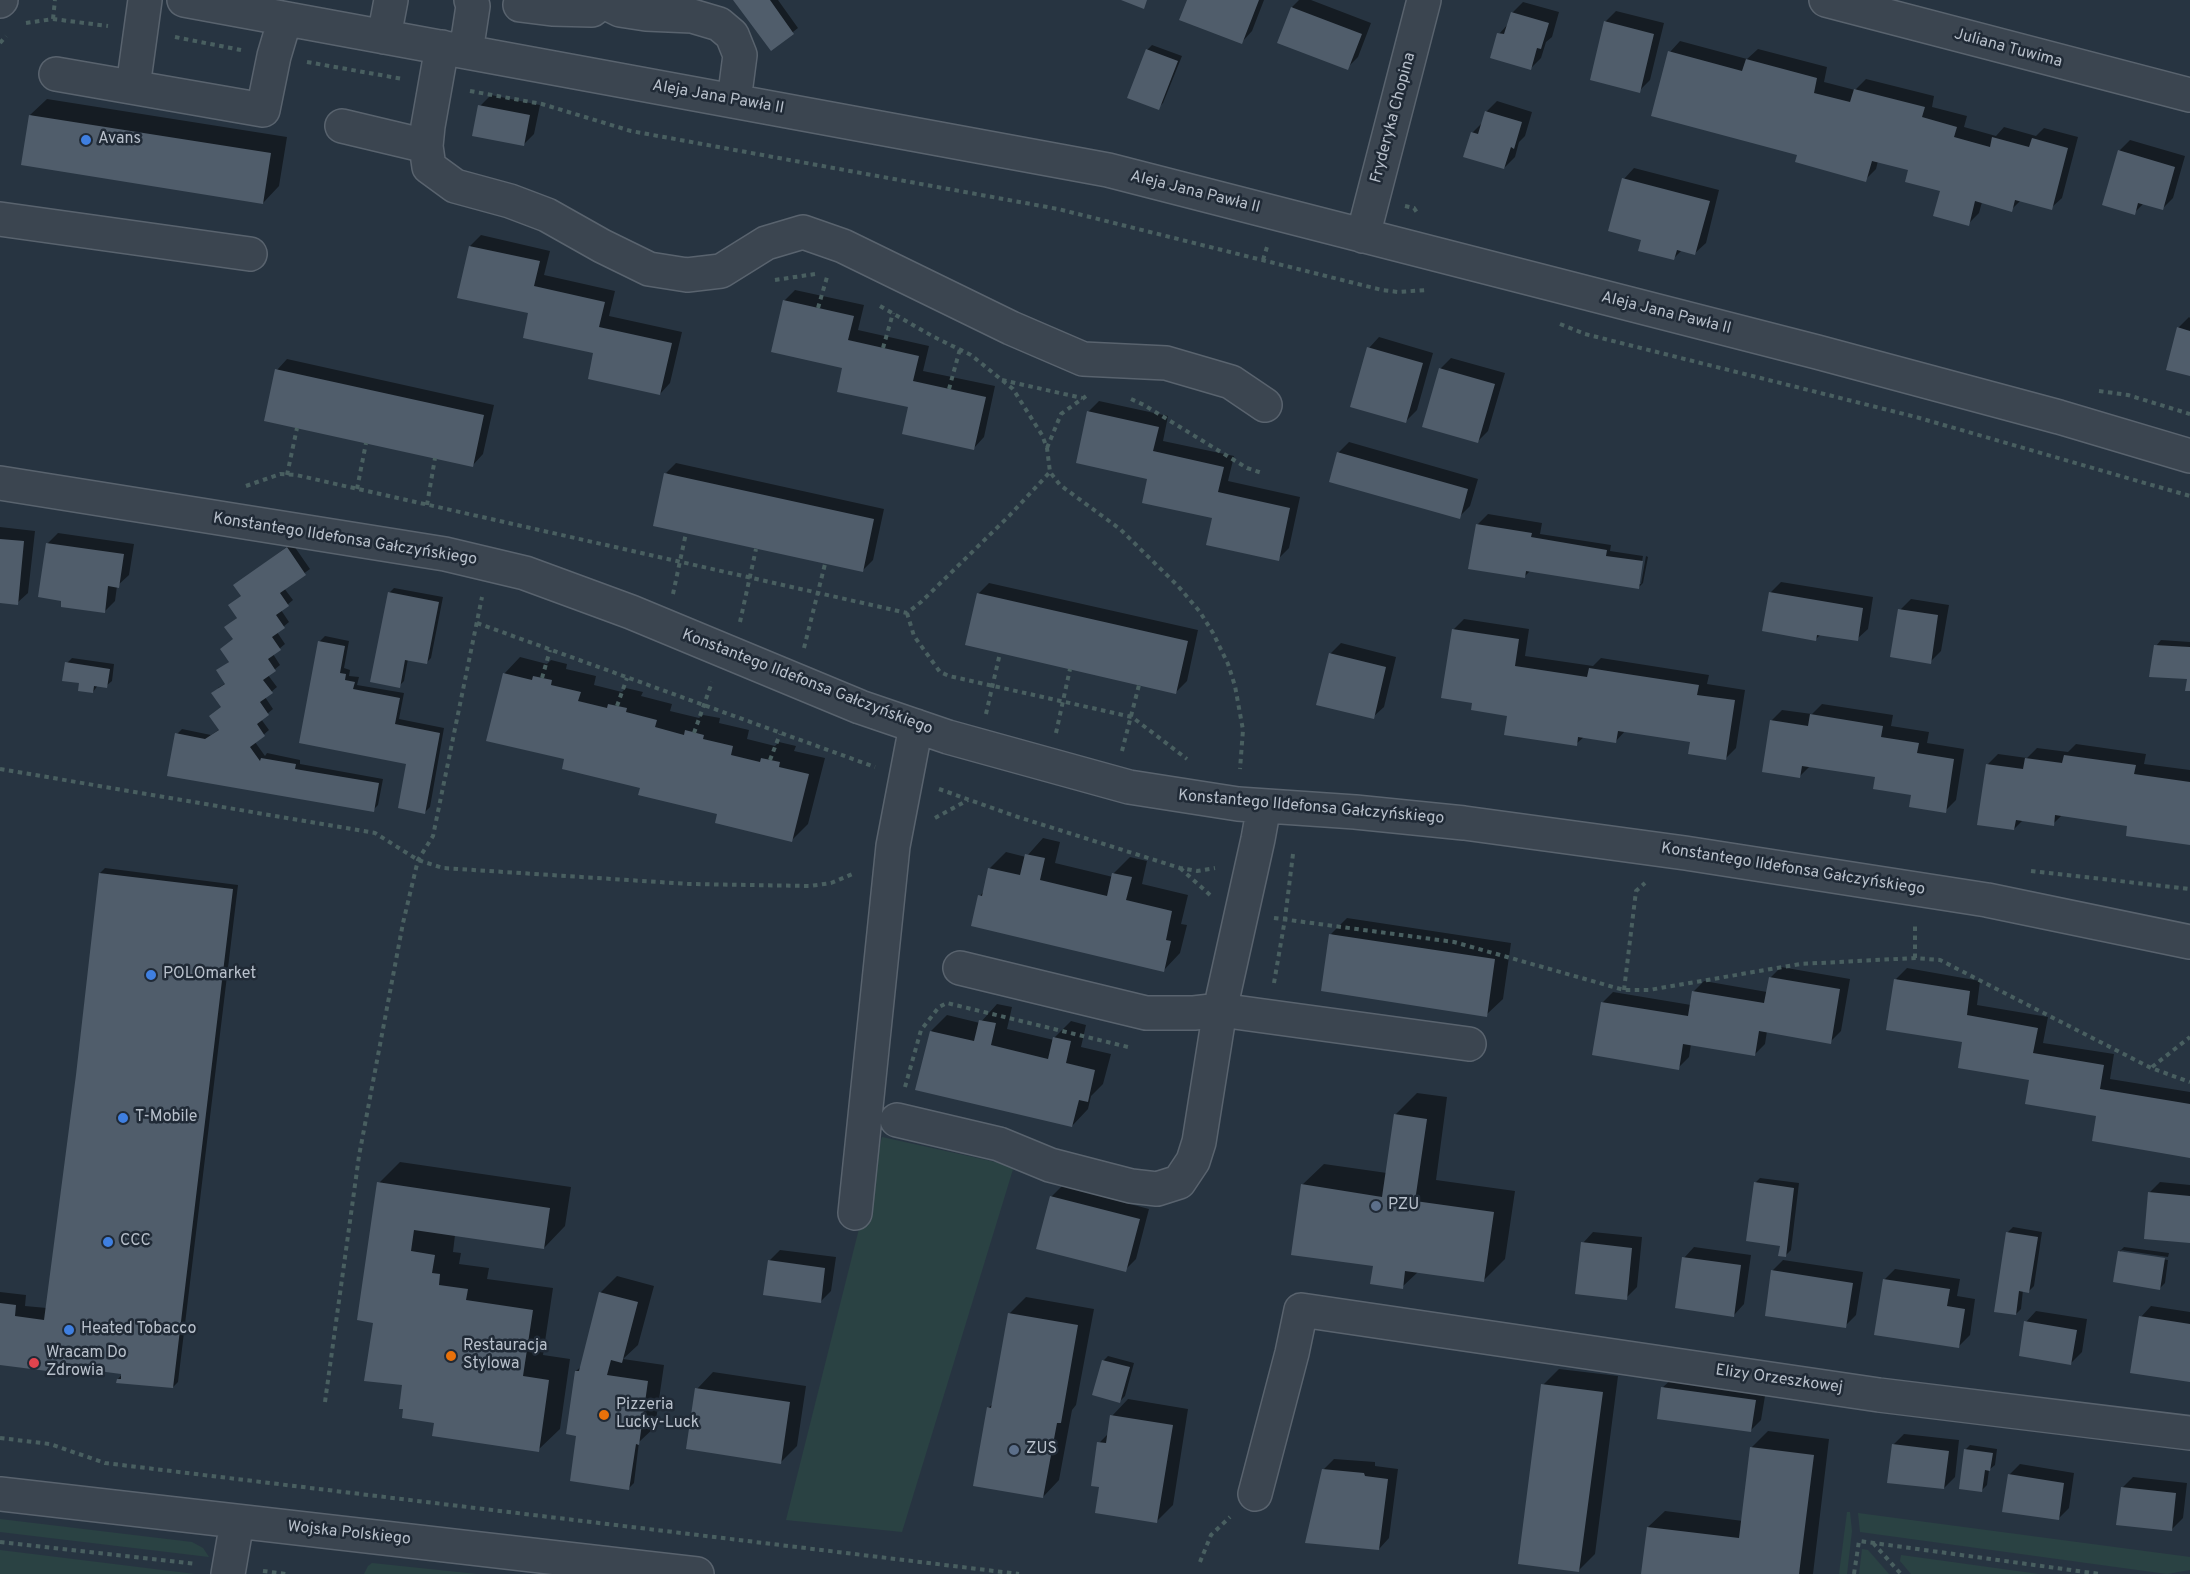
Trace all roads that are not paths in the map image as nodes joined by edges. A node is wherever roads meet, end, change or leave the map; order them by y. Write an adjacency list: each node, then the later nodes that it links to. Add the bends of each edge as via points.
1 (184, 0): 10 (street, Aleja Jana Pawła II)
2 (391, 0): 11 (street)
3 (1424, 0): 20 (street, Fryderyka Chopina)
4 (1826, 0): 15 (street, Juliana Tuwima)
5 (605, 1): 6 (street, via 592,10 552,9); 8 (street, via 620,10 646,14 692,16)
6 (522, 2): 7 (street)
7 (472, 3): 12 (street)
8 (708, 10): 16 (street, via 732,35 740,55)
9 (144, 16): 14 (street)
10 (285, 19): 11 (street, Aleja Jana Pawła II); 14 (street, via 263,110)
11 (384, 37): 12 (street, Aleja Jana Pawła II)
12 (454, 49): 16 (street, Aleja Jana Pawła II); 18 (street, via 435,85)
13 (56, 74): 14 (street)
14 (133, 87)
15 (2190, 96)
16 (734, 101): 20 (street, Aleja Jana Pawła II, via 1108,170)
17 (342, 126): 18 (street)
18 (426, 146): 22 (street, via 429,167 455,186 547,215 649,269 687,275 721,271 766,243 803,232 843,246 1083,360 1166,363 1232,382)
19 (0, 219): 21 (street)
20 (1363, 236): 23 (street, Aleja Jana Pawła II, via 1909,377)
21 (250, 254)
22 (1265, 405)
23 (2190, 456)
24 (0, 483): 25 (street, Konstantego Ildefonsa Gałczyńskiego, via 445,554 525,573)
25 (916, 726): 26 (street, Konstantego Ildefonsa Gałczyńskiego, via 1113,783 1183,797); 32 (street, via 893,846)
26 (1264, 806): 27 (street, Konstantego Ildefonsa Gałczyńskiego, via 1464,822 1685,853 1987,900); 29 (street)
27 (2190, 942)
28 (960, 968): 29 (street, via 1146,1013)
29 (1220, 1010): 30 (street); 31 (street, via 1199,1142 1193,1161 1179,1182 1157,1189 1131,1186 1050,1165 999,1144)
30 (1469, 1044)
31 (897, 1120)
32 (855, 1213)
33 (2190, 1433): 35 (street, Elizy Orzeszkowej, via 1879,1395 1301,1310)
34 (0, 1494): 36 (street, Wojska Polskiego)
35 (1255, 1494)
36 (237, 1522): 37 (street, Wojska Polskiego); 38 (street)
37 (605, 1569): 39 (street, Wojska Polskiego)
38 (228, 1571)
39 (697, 1574)

